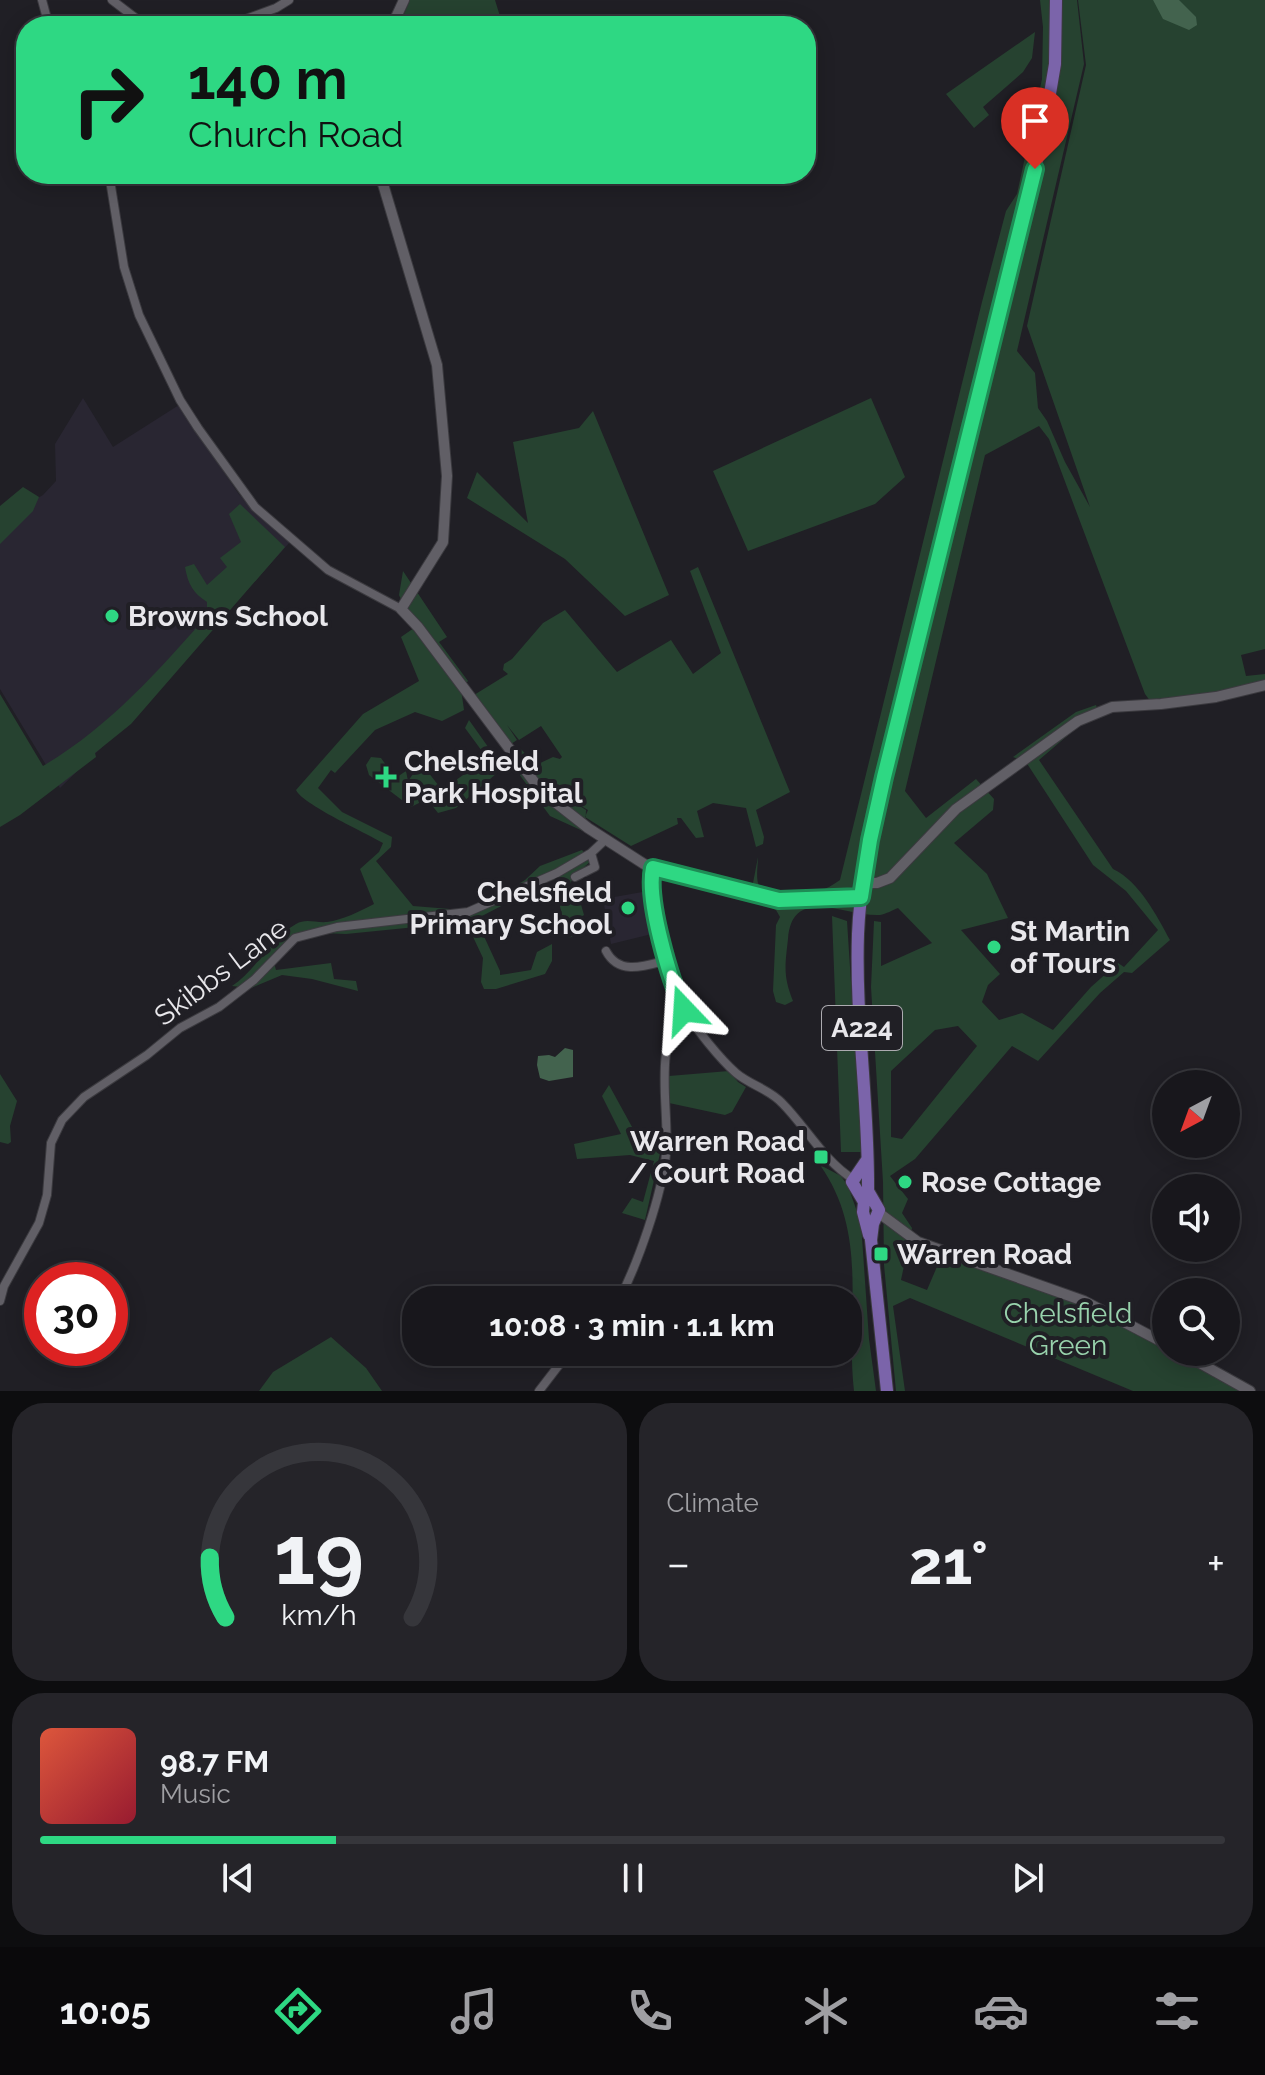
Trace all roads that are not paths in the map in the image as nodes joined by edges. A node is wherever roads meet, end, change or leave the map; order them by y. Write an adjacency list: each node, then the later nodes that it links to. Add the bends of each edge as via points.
1 (112, 0): 4 (street)
2 (289, 0): 5 (street)
3 (1056, 0): 14 (main road, A224, via 1055,64 1045,126 884,777)
4 (133, 16)
5 (254, 16)
6 (111, 184): 8 (street, via 124,267 139,315 198,428 255,507 328,570)
7 (383, 184): 8 (street, via 437,365 447,476 443,542)
8 (401, 609): 10 (street, via 541,791)
9 (1265, 685): 14 (street, via 1216,697 1112,707 1078,721 956,809 895,875)
10 (606, 839): 11 (street, Skibbs Lane); 12 (street)
11 (591, 853): 13 (street, via 594,870); 22 (street, Skibbs Lane, via 468,912 337,927 295,938 219,1007 180,1028 84,1097 62,1120 51,1143 39,1223)
12 (653, 868): 15 (street, via 779,900); 17 (street, via 654,904)
13 (575, 877)
14 (863, 883): 15 (main road, A224)
15 (861, 897): 19 (main road, A224, via 858,959 867,1160)
16 (606, 951): 17 (street, via 627,968)
17 (667, 960): 18 (street)
18 (684, 1010): 19 (street, via 731,1069 781,1101 828,1157); 21 (street, via 668,1049 666,1154 656,1201)
19 (860, 1182): 20 (main road, A224)
20 (872, 1212): 23 (street, via 918,1242 1084,1301); 27 (main road, A224)
21 (626, 1286)
22 (0, 1301)
23 (1152, 1337)
24 (558, 1366): 26 (street)
25 (1205, 1366): 28 (street)
26 (539, 1391)
27 (887, 1391)
28 (1250, 1391)

